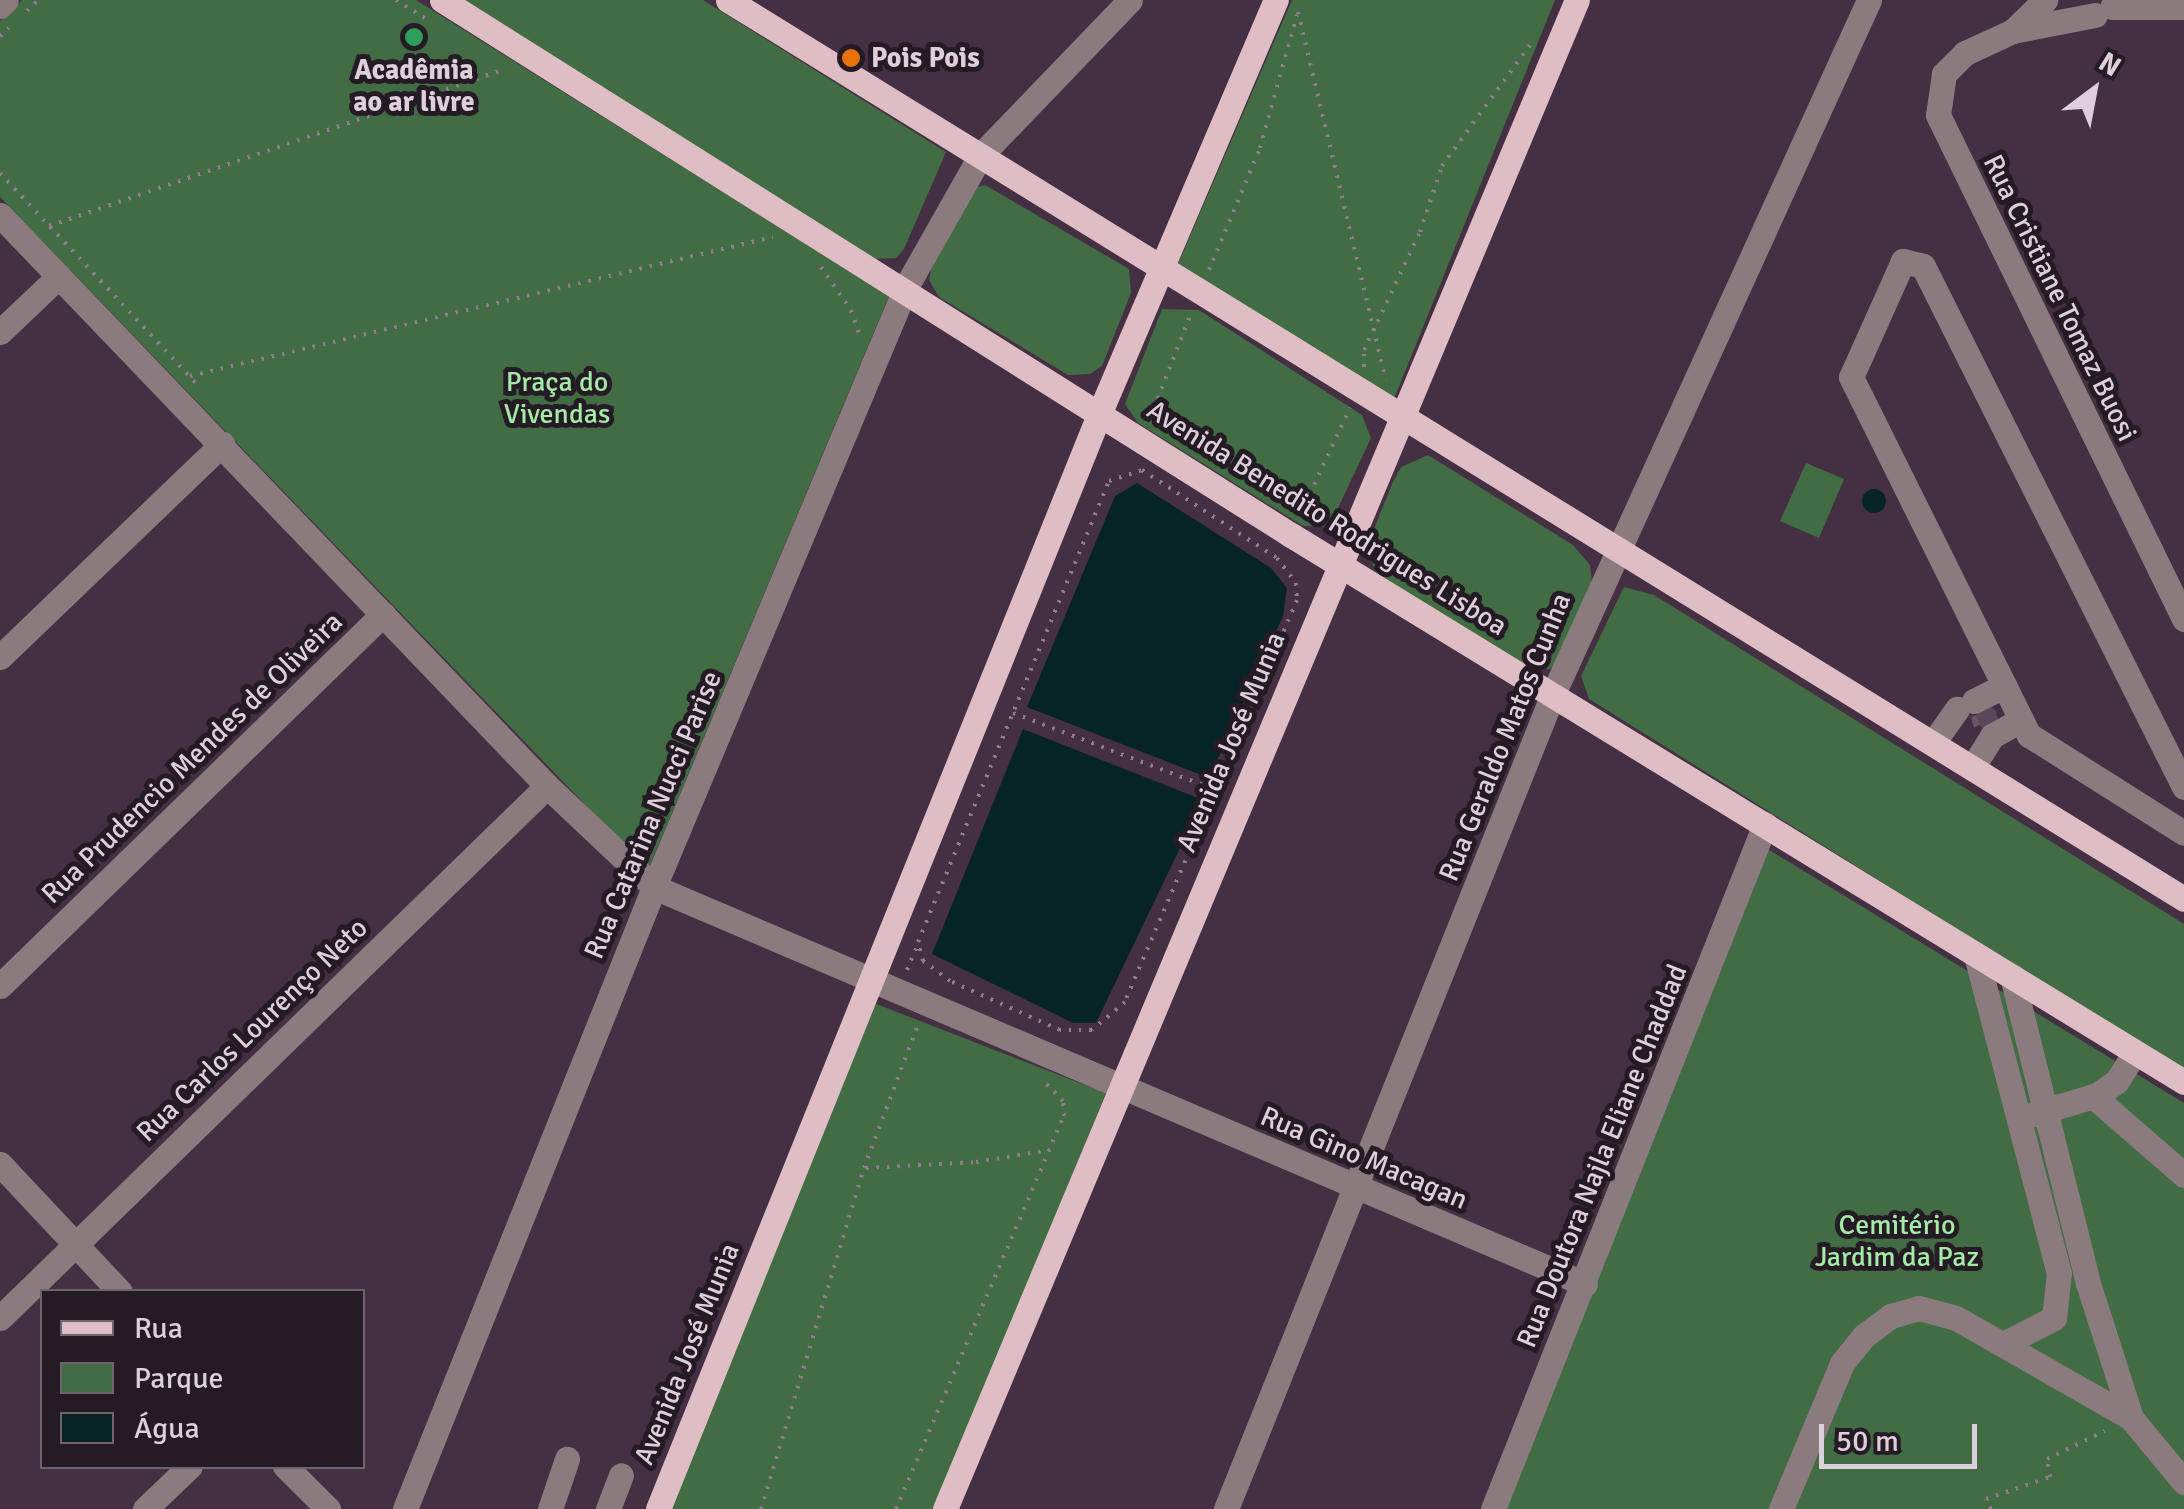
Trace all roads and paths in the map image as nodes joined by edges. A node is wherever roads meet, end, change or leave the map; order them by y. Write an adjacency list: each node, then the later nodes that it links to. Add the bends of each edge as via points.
1 (6, 0): 11 (street)
2 (396, 0): 15 (path)
3 (728, 0): 21 (main road)
4 (1130, 0): 21 (street, Rua Catarina Nucci Parise)
5 (1299, 0): 12 (path)
6 (1577, 0): 40 (main road, Avenida José Munia)
7 (1870, 0): 45 (street, Rua Geraldo Matos Cunha)
8 (2045, 0): 17 (street, Rua Cristiane Tomaz Buosi)
9 (2066, 0): 14 (street)
10 (2176, 0): 13 (street)
11 (0, 6)
12 (1287, 6): 28 (main road, Avenida José Munia); 32 (path, via 1260,148); 33 (path)
13 (2184, 6): 14 (street, Rua Cristiane Tomaz Buosi)
14 (2108, 8): 17 (street, Rua Cristiane Tomaz Buosi)
15 (435, 10): 31 (main road, Avenida Benedito Rodrigues Lisboa)
16 (1541, 30): 33 (path, via 1442,166 1420,232)
17 (2013, 32): 49 (street, Rua Cristiane Tomaz Buosi, via 1965,53 1944,74 1938,115)
18 (491, 59): 19 (path)
19 (506, 69): 20 (path); 24 (path)
20 (523, 80)
21 (980, 156): 28 (main road); 31 (street, Rua Catarina Nucci Parise)
22 (0, 173): 24 (path)
23 (0, 216): 30 (street, Rua Gino Macagan)
24 (49, 226): 36 (path)
25 (758, 226): 26 (path)
26 (774, 237): 27 (path); 36 (path)
27 (790, 246)
28 (1162, 268): 32 (main road); 39 (main road, Avenida José Munia)
29 (836, 274): 35 (path, via 820,265 851,310 861,346)
30 (59, 276): 34 (street); 42 (street, Rua Gino Macagan)
31 (906, 287): 39 (main road, Avenida Benedito Rodrigues Lisboa); 61 (street, Rua Catarina Nucci Parise)
32 (1200, 292): 37 (main road); 41 (path)
33 (1376, 322): 37 (path); 37 (path, via 1389,378)
34 (0, 332)
35 (867, 332)
36 (190, 376): 38 (path)
37 (1357, 377): 40 (main road); 44 (path)
38 (203, 391)
39 (1100, 412): 41 (main road, Avenida Benedito Rodrigues Lisboa); 65 (main road, Avenida José Munia)
40 (1402, 416): 45 (main road); 46 (main road, Avenida José Munia)
41 (1142, 438): 43 (path); 44 (main road, Avenida Benedito Rodrigues Lisboa)
42 (222, 444): 48 (street, Rua Gino Macagan); 50 (street)
43 (1131, 470): 47 (path, via 1157,476); 52 (path, via 1109,481)
44 (1291, 535): 46 (main road, Avenida Benedito Rodrigues Lisboa); 47 (path)
45 (1616, 548): 51 (street, Rua Geraldo Matos Cunha); 54 (main road)
46 (1339, 563): 51 (main road, Avenida Benedito Rodrigues Lisboa); 72 (main road, Avenida José Munia)
47 (1290, 570): 58 (path, via 1296,583 1291,617)
48 (384, 614): 56 (street, Rua Gino Macagan); 66 (street, Rua Prudencio Mendes de Oliveira)
49 (2184, 619)
50 (0, 658)
51 (1553, 694): 59 (main road, Avenida Benedito Rodrigues Lisboa); 81 (street, Rua Geraldo Matos Cunha)
52 (1013, 712): 58 (path); 58 (path, via 918,952 950,982 1060,1030 1092,1030 1125,1002)
53 (1994, 712): 54 (street); 55 (street, via 1992,736); 57 (street, via 1852,378 1907,259 1923,266); 60 (street)
54 (1933, 744): 55 (main road)
55 (1965, 763): 62 (main road)
56 (547, 786): 61 (street, Rua Gino Macagan); 82 (street, Rua Carlos Lourenço Neto)
57 (2184, 787)
58 (1212, 790)
59 (1765, 824): 63 (main road, Avenida Benedito Rodrigues Lisboa); 83 (street, Rua Doutora Najla Eliane Chaddad)
60 (2183, 831)
61 (654, 887): 65 (street, Rua Gino Macagan); 95 (street, Rua Catarina Nucci Parise)
62 (2184, 899)
63 (1976, 954): 64 (main road, Avenida Benedito Rodrigues Lisboa); 76 (street)
64 (2012, 976): 70 (main road, Avenida Benedito Rodrigues Lisboa); 75 (street)
65 (868, 982): 72 (street, Rua Gino Macagan); 98 (main road, Avenida José Munia)
66 (0, 986)
67 (906, 1013): 68 (path)
68 (920, 1019): 69 (path); 79 (path)
69 (937, 1026)
70 (2135, 1052): 73 (main road, Avenida Benedito Rodrigues Lisboa); 74 (street, via 2117,1081)
71 (1035, 1072): 77 (path, via 1064,1101)
72 (1120, 1082): 81 (street, Rua Gino Macagan); 101 (main road, Avenida José Munia)
73 (2184, 1082)
74 (2093, 1096): 75 (street); 80 (street)
75 (2048, 1111): 76 (street); 87 (street, via 2088,1283)
76 (2022, 1118): 86 (street, via 2060,1301 2054,1318)
77 (1050, 1150): 79 (path); 100 (path)
78 (0, 1164): 82 (street)
79 (864, 1168): 99 (path)
80 (2184, 1175)
81 (1358, 1190): 83 (street, Rua Gino Macagan); 102 (street, Rua Geraldo Matos Cunha)
82 (75, 1244): 84 (street); 85 (street, Rua Carlos Lourenço Neto)
83 (1585, 1284): 103 (street, Rua Doutora Najla Eliane Chaddad)
84 (117, 1289)
85 (0, 1318)
86 (2003, 1344): 87 (street); 104 (street, via 1956,1318 1919,1308 1892,1316 1864,1336 1842,1364)
87 (2131, 1418): 92 (street); 105 (path, via 2046,1459 2050,1477 1986,1499)
88 (567, 1459): 96 (street)
89 (187, 1469): 93 (street)
90 (289, 1469): 94 (street)
91 (621, 1476): 97 (street)
92 (2184, 1482)
93 (144, 1509)
94 (328, 1509)
95 (405, 1509)
96 (550, 1509)
97 (608, 1509)
98 (658, 1509)
99 (761, 1509)
100 (896, 1509)
101 (945, 1509)
102 (1226, 1509)
103 (1493, 1509)
104 (1781, 1509)
105 (1991, 1509)

